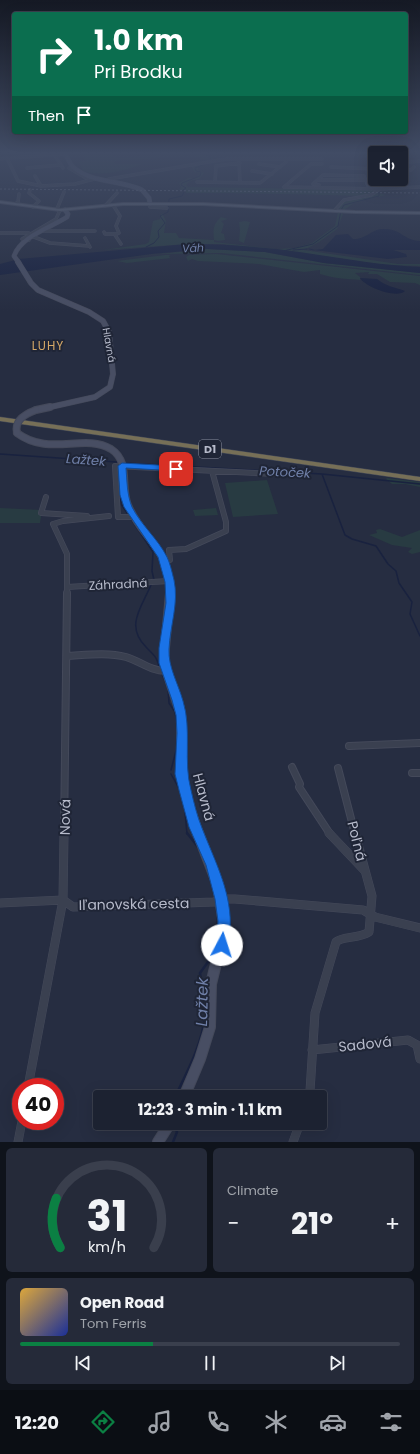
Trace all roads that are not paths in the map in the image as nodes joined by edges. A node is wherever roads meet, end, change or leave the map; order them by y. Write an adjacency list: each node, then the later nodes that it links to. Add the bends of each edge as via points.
1 (17, 204): 11 (main road)
2 (36, 204): 11 (street)
3 (62, 204): 12 (street)
4 (131, 204): 8 (main road)
5 (150, 204): 9 (street)
6 (163, 204): 9 (main road)
7 (342, 204): 13 (street)
8 (113, 205): 10 (main road); 20 (street, via 120,216 116,226)
9 (169, 205): 13 (main road, via 244,205)
10 (105, 206): 12 (main road)
11 (33, 207): 12 (main road)
12 (60, 210): 15 (street, via 68,214 67,217); 19 (street, via 56,219)
13 (338, 211): 14 (main road)
14 (420, 213)
15 (43, 231): 16 (street); 21 (street)
16 (95, 231)
17 (104, 232): 20 (street)
18 (0, 233): 19 (street)
19 (30, 233): 21 (street); 24 (street, via 22,239)
20 (118, 233): 25 (street, via 115,235)
21 (38, 234): 22 (street)
22 (34, 237): 23 (street, via 49,242 90,247); 24 (street)
23 (85, 238)
24 (29, 240): 28 (street, Hlavná, bridge, via 15,251 16,259 24,272 39,290 103,321 108,332 113,374 110,386 95,397 36,410 19,419 17,433 34,443 104,447 114,452)
25 (121, 244)
26 (0, 416): 31 (highway, D1)
27 (0, 419): 32 (highway, D1)
28 (120, 465): 29 (street); 35 (street, via 114,467); 36 (street, Hlavná)
29 (212, 471): 30 (street); 37 (street, via 226,528 224,533 186,548 169,550 170,560)
30 (276, 474)
31 (420, 475)
32 (420, 479)
33 (46, 497): 34 (street, via 41,513)
34 (109, 516): 35 (street); 39 (street, Nová, via 53,524 67,554)
35 (118, 517): 36 (street)
36 (131, 517): 37 (street, Hlavná)
37 (165, 563): 38 (street, Hlavná)
38 (170, 582): 39 (street, Záhradná); 41 (street, Hlavná, via 171,603 164,648)
39 (67, 587): 40 (street, Nová)
40 (67, 656): 41 (street, via 124,657 151,670); 50 (street, Nová)
41 (166, 671): 49 (street, Hlavná, via 178,700 181,715 181,774 195,827 212,865)
42 (420, 743): 43 (street)
43 (349, 746)
44 (292, 767): 48 (street, via 299,787 326,830)
45 (338, 768): 48 (street, Poľná)
46 (412, 773): 47 (street)
47 (420, 773)
48 (365, 871): 52 (street, Poľná, via 372,896)
49 (222, 899): 50 (street, Iľanovská cesta, via 214,902 73,907); 52 (street, Iľanovská cesta, via 337,907 363,910); 57 (street, Hlavná, via 224,934 211,985 210,1031)
50 (63, 900): 51 (street, Iľanovská cesta); 56 (street, Nová)
51 (0, 903)
52 (371, 914): 53 (street, Iľanovská cesta); 54 (street, Poľná, via 370,932 366,935 342,937 336,942 315,1013)
53 (420, 928)
54 (312, 1050): 55 (street, Sadová, via 408,1040 417,1045); 58 (street)
55 (420, 1058)
56 (30, 1078)
57 (187, 1090)
58 (310, 1090)
59 (20, 1130): 62 (street)
60 (166, 1130): 63 (street)
61 (297, 1130): 64 (street)
62 (18, 1142)
63 (158, 1142)
64 (293, 1142)

